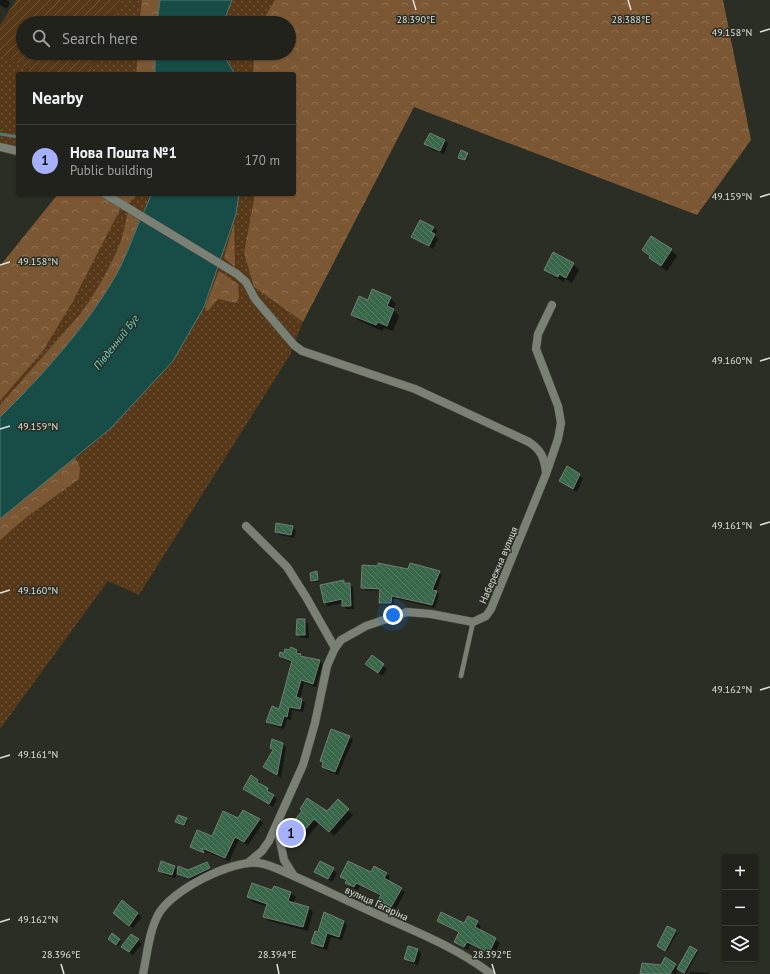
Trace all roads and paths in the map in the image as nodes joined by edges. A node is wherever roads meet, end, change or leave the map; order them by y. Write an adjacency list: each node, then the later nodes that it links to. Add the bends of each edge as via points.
1 (0, 147): 2 (street)
2 (16, 151)
3 (108, 196): 5 (street, via 237,274 246,282 255,299 302,351 415,389 529,442 541,452 545,460)
4 (552, 305): 5 (street, Набережна вулиця, via 538,334 536,350 558,406 561,423)
5 (546, 474): 7 (street, Набережна вулиця, via 491,609 486,616)
6 (246, 526): 8 (street, via 287,567)
7 (473, 622): 8 (street, via 408,612 357,630); 9 (lane)
8 (334, 648): 10 (street, via 327,666 306,754)
9 (461, 676)
10 (277, 826): 11 (street, via 266,846); 12 (street, via 284,860)
11 (249, 862): 12 (street, вулиця Гагаріна, via 266,865); 13 (street, via 225,868 167,902 158,914)
12 (295, 876): 14 (street, вулиця Гагаріна, via 456,951)
13 (143, 974)
14 (491, 974)

